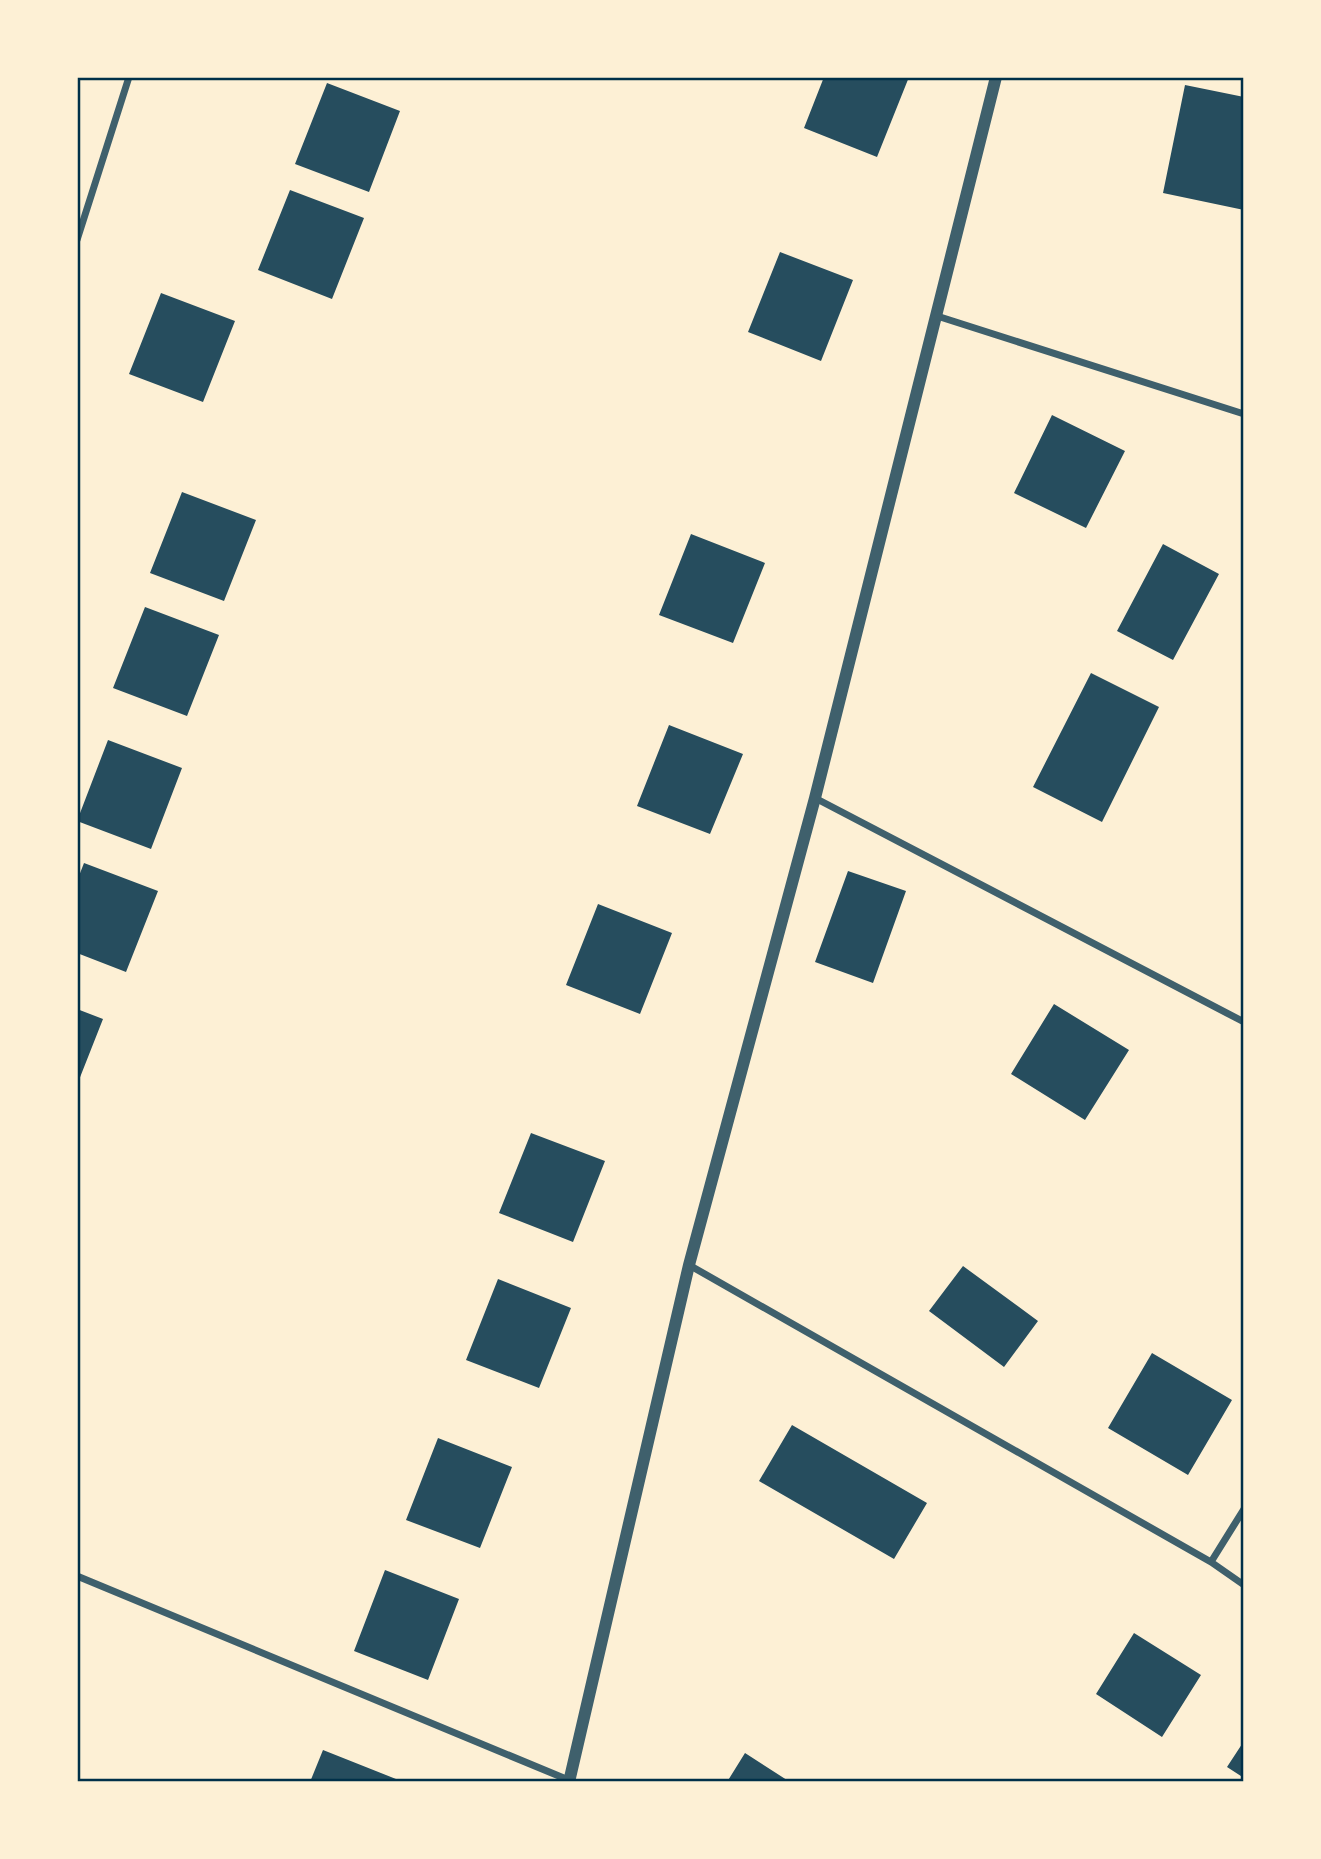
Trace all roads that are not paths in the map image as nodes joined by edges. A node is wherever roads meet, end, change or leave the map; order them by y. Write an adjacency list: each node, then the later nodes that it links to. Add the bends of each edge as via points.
1 (129, 77): 3 (street)
2 (996, 77): 4 (street)
3 (77, 240)
4 (937, 316): 5 (street); 6 (street)
5 (1244, 414)
6 (815, 798): 7 (street); 8 (street)
7 (1244, 1022)
8 (689, 1265): 10 (street); 13 (street)
9 (1244, 1509): 10 (street)
10 (1211, 1562): 12 (street)
11 (77, 1576): 13 (street)
12 (1244, 1585)
13 (570, 1782)

